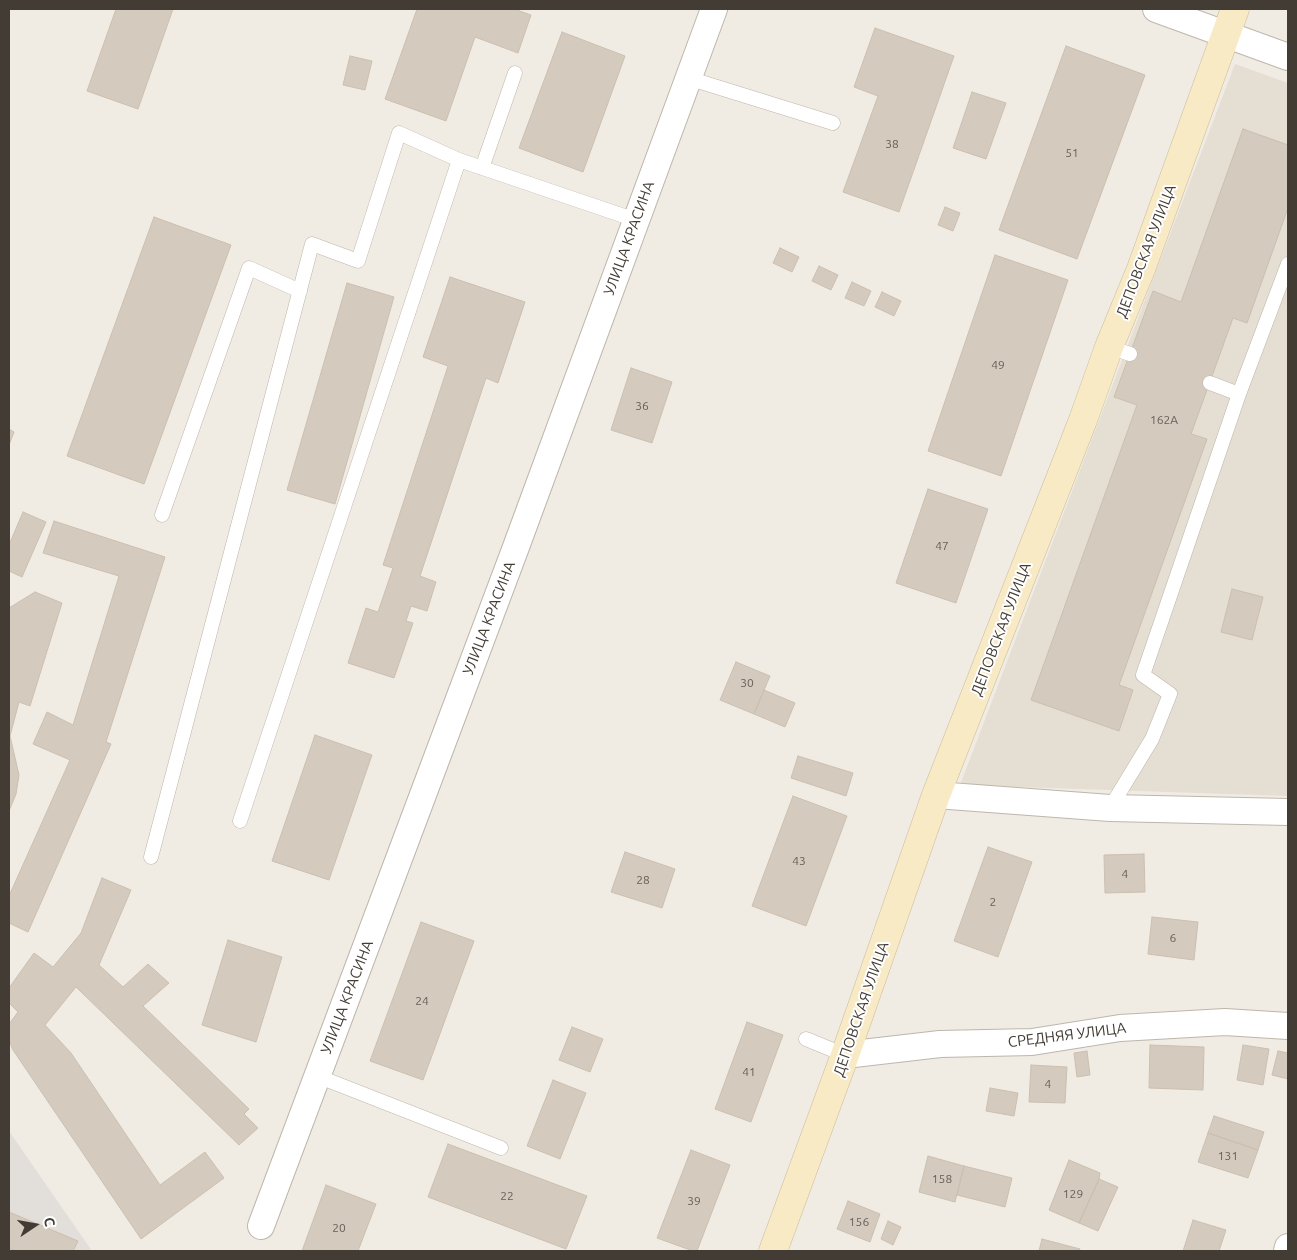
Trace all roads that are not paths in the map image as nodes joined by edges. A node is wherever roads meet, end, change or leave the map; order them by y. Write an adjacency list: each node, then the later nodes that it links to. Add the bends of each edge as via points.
1 (714, 9): 6 (street, УЛИЦА КРАСИНА)
2 (1156, 9): 3 (street)
3 (1230, 21): 4 (street); 16 (main road, ДЕПОВСКАЯ УЛИЦА, via 1141,269 1120,350 1083,420)
4 (1288, 57)
5 (515, 73): 9 (lane)
6 (688, 78): 7 (lane); 10 (street, УЛИЦА КРАСИНА)
7 (832, 123)
8 (459, 160): 9 (lane); 12 (lane, via 399,133 358,261 312,244); 19 (lane)
9 (482, 168): 10 (lane)
10 (636, 220): 24 (street, УЛИЦА КРАСИНА)
11 (1288, 264): 14 (lane)
12 (300, 291): 15 (lane, via 249,268); 20 (lane)
13 (1210, 383): 14 (lane)
14 (1239, 394): 17 (lane, via 1143,676 1170,694 1152,739)
15 (162, 515)
16 (936, 795): 17 (street); 23 (main road, ДЕПОВСКАЯ УЛИЦА)
17 (1110, 808): 18 (street)
18 (1288, 812)
19 (240, 821)
20 (151, 857)
21 (1288, 1026): 23 (street, СРЕДНЯЯ УЛИЦА, via 1225,1022 1130,1028 1032,1042 940,1044)
22 (806, 1039): 23 (lane)
23 (845, 1055): 28 (main road, ДЕПОВСКАЯ УЛИЦА)
24 (317, 1076): 25 (lane); 26 (street, УЛИЦА КРАСИНА)
25 (501, 1148)
26 (261, 1226)
27 (1288, 1248): 29 (street)
28 (774, 1251)
29 (1287, 1251)

